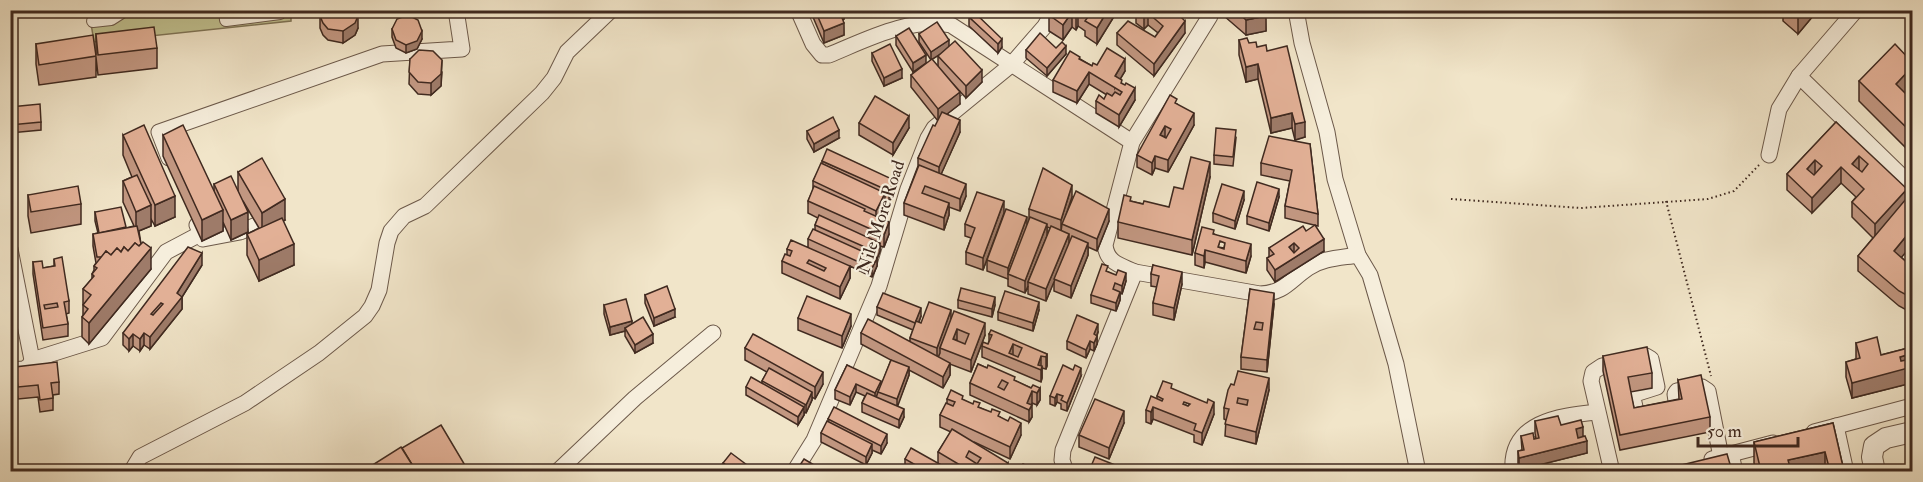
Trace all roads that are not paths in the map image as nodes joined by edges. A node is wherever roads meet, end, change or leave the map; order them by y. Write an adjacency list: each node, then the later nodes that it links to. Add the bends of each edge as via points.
1 (225, 10): 2 (street, via 226,20 280,13)
2 (279, 10)
3 (456, 10): 16 (street, via 462,49 382,54 159,132)
4 (611, 10): 35 (street, via 567,52 542,93 425,206 396,223 387,243 376,298 365,316 245,403 140,457)
5 (798, 10): 12 (street, via 822,55 891,29 936,22 959,28)
6 (1054, 10): 12 (street, Nile More Road)
7 (1296, 10): 22 (street, via 1335,179)
8 (1856, 10): 13 (street)
9 (124, 11): 11 (street, via 111,19)
10 (1210, 15): 14 (street)
11 (93, 21)
12 (1011, 65): 14 (street); 37 (street, Nile More Road, via 934,128 928,138 879,286 814,441)
13 (1799, 76): 15 (street, via 1779,110); 17 (street)
14 (1132, 142): 23 (street, via 1106,255)
15 (1769, 155)
16 (176, 173)
17 (1912, 186)
18 (192, 213): 20 (street)
19 (276, 216): 20 (street, via 232,234 203,239)
20 (200, 234): 25 (street, via 166,252 102,338)
21 (10, 249): 25 (street)
22 (1358, 255): 23 (street, via 1326,259 1270,294); 39 (street, via 1371,275)
23 (1135, 272): 38 (street, via 1063,450)
24 (713, 333): 36 (street)
25 (32, 360): 26 (street, via 24,369)
26 (10, 370)
27 (1912, 406): 29 (street)
28 (1598, 412): 33 (street, via 1591,381 1593,372 1602,366 1646,356 1651,359 1657,387 1635,394 1637,416 1675,411 1677,391 1702,387 1708,391); 40 (street, via 1558,417 1529,430 1515,451); 41 (street)
29 (1836, 426): 31 (street); 43 (street)
30 (1912, 432): 44 (street, via 1886,438 1874,446)
31 (1805, 435)
32 (1784, 440): 33 (street)
33 (1726, 455): 34 (street); 42 (street)
34 (1700, 462)
35 (131, 471)
36 (556, 471)
37 (794, 471)
38 (1066, 471)
39 (1418, 471)
40 (1514, 471)
41 (1612, 471)
42 (1735, 471)
43 (1846, 471)
44 (1875, 471)

